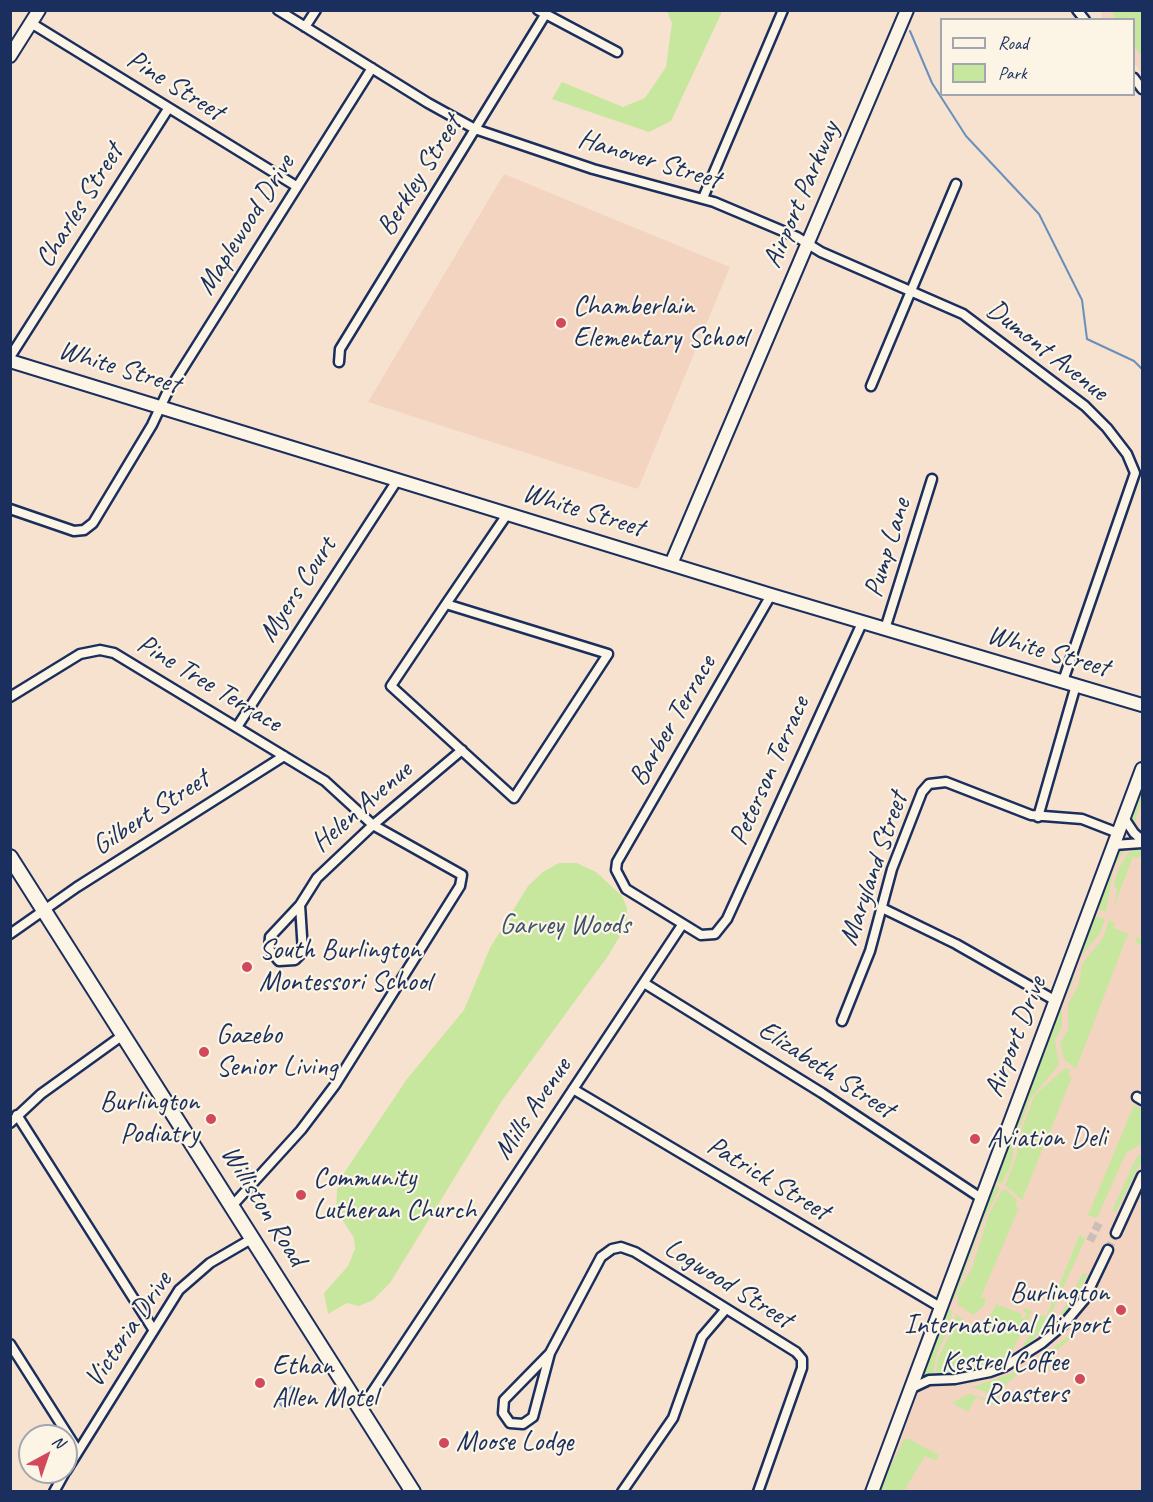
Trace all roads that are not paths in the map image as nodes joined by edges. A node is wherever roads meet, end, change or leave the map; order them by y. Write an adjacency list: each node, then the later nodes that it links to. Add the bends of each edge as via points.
1 (39, 10): 7 (main road)
2 (278, 10): 8 (street, Hanover Street)
3 (316, 10): 8 (street)
4 (783, 10): 16 (street)
5 (907, 10): 17 (main road, Airport Parkway)
6 (541, 13): 9 (street); 13 (street, Berkley Street)
7 (31, 23): 10 (main road); 12 (street, Pine Street)
8 (305, 27): 11 (street, Hanover Street)
9 (618, 52)
10 (10, 56)
11 (372, 68): 13 (street, Hanover Street); 15 (street, Maplewood Drive)
12 (168, 109): 15 (street, Pine Street); 19 (street, Charles Street)
13 (475, 129): 16 (street, Hanover Street, via 593,169); 20 (street, Berkley Street, via 340,348)
14 (956, 184): 18 (street)
15 (296, 186): 22 (street, Maplewood Drive)
16 (703, 198): 17 (street, Hanover Street)
17 (807, 243): 18 (street, Dumont Avenue); 27 (main road, Airport Parkway)
18 (910, 291): 21 (street); 32 (street, Dumont Avenue, via 963,314 1085,406 1107,428 1134,468 1133,485)
19 (10, 359): 22 (main road, White Street)
20 (339, 362)
21 (871, 386)
22 (160, 406): 23 (main road, White Street); 25 (street, Maplewood Drive, via 87,529 69,530)
23 (398, 478): 26 (main road, White Street); 36 (street, Myers Court)
24 (932, 479): 31 (street, Pump Lane)
25 (10, 509)
26 (508, 513): 27 (main road, White Street); 29 (street)
27 (671, 564): 28 (main road, White Street)
28 (771, 595): 30 (main road, White Street); 49 (street, Barber Terrace, via 621,854 616,870 621,883 633,894)
29 (446, 604): 37 (street, via 391,686); 37 (street, via 608,654 514,798)
30 (862, 623): 31 (main road, White Street); 49 (street, Peterson Terrace, via 728,919 715,934 701,935)
31 (885, 629): 32 (main road, White Street)
32 (1062, 681): 33 (main road, White Street)
33 (1077, 686): 35 (main road, White Street); 40 (street)
34 (10, 697): 36 (street, Pine Tree Terrace, via 74,657 100,650 128,660)
35 (1143, 705)
36 (237, 727): 38 (street, Pine Tree Terrace)
37 (462, 750): 42 (street, Helen Avenue)
38 (284, 756): 42 (street, Pine Tree Terrace, via 336,789); 48 (street, Gilbert Street)
39 (1143, 770): 41 (main road, Airport Drive)
40 (1038, 817): 43 (street, Maryland Street, via 1082,819); 47 (street, Maryland Street, via 946,782 929,784 922,792 892,869)
41 (1124, 818): 43 (main road, Airport Drive); 44 (street)
42 (373, 825): 46 (street, Helen Avenue, via 317,878); 60 (street, Pine Tree Terrace, via 456,869 462,882 326,1099)
43 (1116, 839): 44 (street); 52 (main road, Airport Drive)
44 (1143, 842)
45 (10, 857): 48 (main road, Williston Road)
46 (300, 904): 46 (street, Helen Avenue, via 270,937 269,949 279,961 295,960 303,952)
47 (882, 908): 52 (street, via 956,944); 53 (street, Maryland Street, via 870,951)
48 (44, 910): 50 (street, Gilbert Street); 54 (main road, Williston Road)
49 (682, 925): 51 (street, Mills Avenue)
50 (10, 934)
51 (644, 983): 55 (street, Mills Avenue); 59 (street, Elizabeth Street, via 822,1093)
52 (1056, 1001): 59 (main road, Airport Drive)
53 (842, 1021)
54 (123, 1035): 56 (street); 60 (main road, Williston Road)
55 (573, 1089): 64 (street, Patrick Street); 70 (street, Mills Avenue)
56 (17, 1115): 57 (street); 66 (street)
57 (10, 1123)
58 (1143, 1176): 61 (street)
59 (981, 1198): 64 (main road, Airport Drive)
60 (232, 1206): 62 (main road, Williston Road)
61 (1116, 1233)
62 (253, 1238): 66 (street, Victoria Drive, via 192,1276); 70 (main road, Williston Road)
63 (1108, 1250): 69 (street, via 1084,1300 1042,1343 990,1372 928,1380)
64 (940, 1307): 69 (main road, Airport Drive)
65 (726, 1308): 68 (street, Logwood Street, via 634,1252 617,1248 599,1261); 74 (street, via 702,1338 672,1418); 75 (street, Logwood Street, via 796,1352 802,1362)
66 (153, 1329): 72 (street, Victoria Drive)
67 (10, 1344): 71 (street)
68 (550, 1353): 68 (street, Logwood Street, via 504,1400 502,1413 510,1423 523,1425 533,1417)
69 (912, 1388): 76 (main road, Airport Drive)
70 (361, 1409): 73 (main road, Williston Road)
71 (61, 1424)
72 (78, 1451)
73 (413, 1491)
74 (622, 1491)
75 (758, 1491)
76 (872, 1491)

